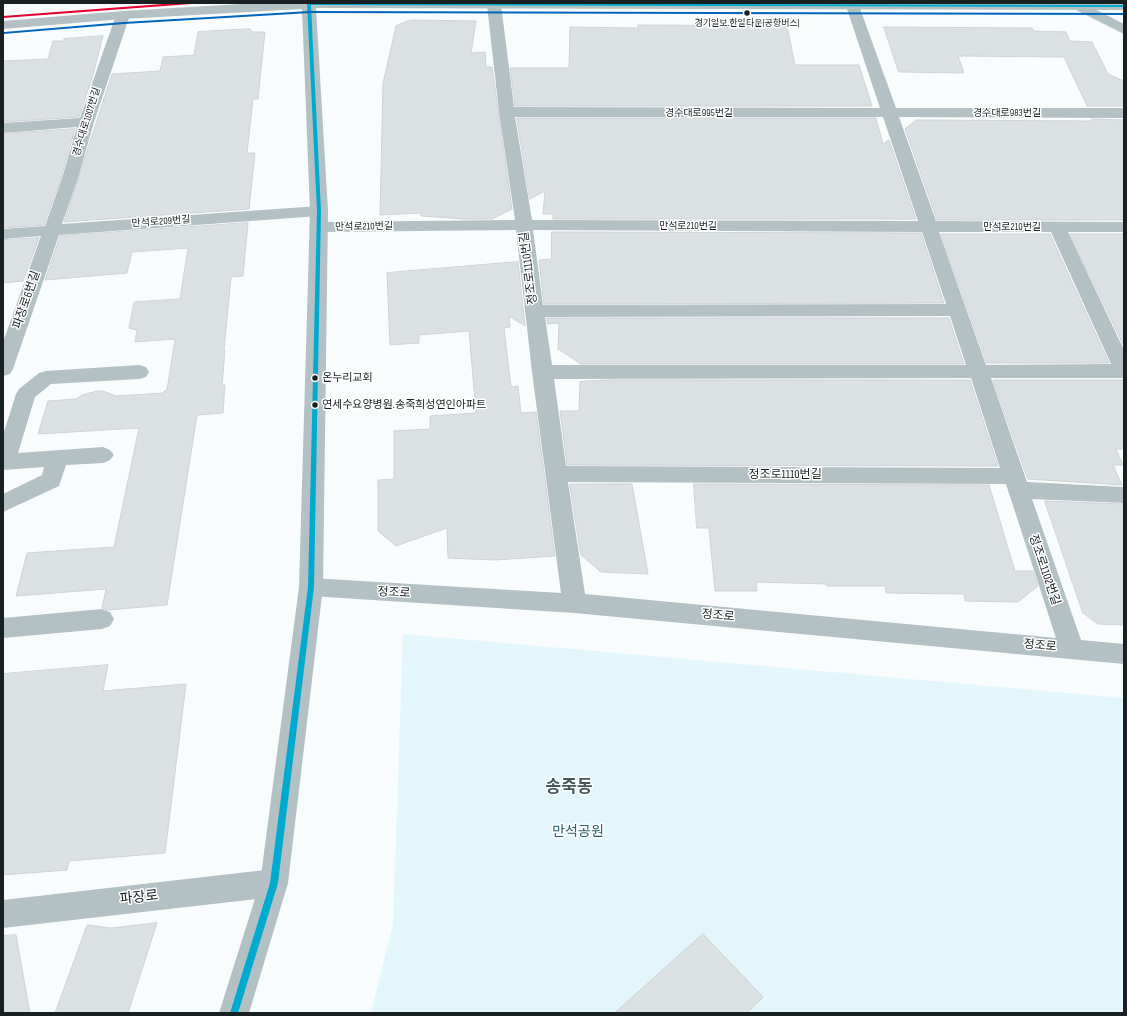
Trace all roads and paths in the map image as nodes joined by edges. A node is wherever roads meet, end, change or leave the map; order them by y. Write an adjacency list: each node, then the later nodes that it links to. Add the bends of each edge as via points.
1 (195, 3): 10 (main road, via 176,5)
2 (310, 4): 3 (main road); 10 (main road); 18 (main road)
3 (421, 4): 4 (main road)
4 (494, 5): 7 (main road); 13 (street)
5 (1077, 5): 7 (main road); 8 (main road); 12 (street)
6 (118, 6): 9 (main road); 10 (main road); 11 (main road); 16 (street, 경수대로1007번길)
7 (853, 6): 14 (street)
8 (1124, 6)
9 (3, 10)
10 (146, 14)
11 (3, 25)
12 (1124, 30)
13 (507, 112): 14 (street, 경수대로995번길); 19 (street)
14 (891, 113): 15 (street, 경수대로983번길); 20 (street)
15 (1124, 113)
16 (86, 122): 17 (street); 23 (street, 경수대로1007번길)
17 (3, 128)
18 (319, 219): 19 (street, 만석로210번길); 23 (street, 만석로209번길); 39 (main road)
19 (524, 225): 20 (street, 만석로210번길); 26 (street, 정조로1110번길)
20 (929, 227): 21 (street, 만석로210번길); 25 (street, 정조로1102번길)
21 (1057, 227): 22 (street, 만석로210번길); 29 (street, 만석로210번길)
22 (1124, 227)
23 (52, 230): 24 (street, 만석로209번길); 27 (street, 파장로6번길)
24 (3, 234)
25 (958, 310): 26 (street, 정조로1110번길); 28 (street, 정조로1102번길)
26 (534, 311): 31 (street, 정조로1110번길)
27 (3, 370)
28 (978, 370): 29 (street); 31 (street); 36 (street, 정조로1102번길)
29 (1124, 371)
30 (139, 372): 34 (street, via 46,378 26,394)
31 (542, 372): 35 (street, 정조로1110번길)
32 (102, 455): 33 (street)
33 (56, 458): 34 (street); 38 (street, via 51,480)
34 (4, 462)
35 (556, 474): 36 (street, 정조로1110번길); 40 (street, 정조로1110번길)
36 (1016, 483): 37 (street); 43 (street, 정조로1102번길)
37 (1124, 495)
38 (3, 504)
39 (311, 587): 40 (street, 정조로); 45 (main road)
40 (574, 603): 43 (street, 정조로)
41 (102, 619): 42 (street)
42 (3, 628)
43 (1072, 649): 44 (street, 정조로)
44 (1124, 654)
45 (274, 883): 46 (street, 파장로); 47 (main road)
46 (3, 914)
47 (234, 1013)

